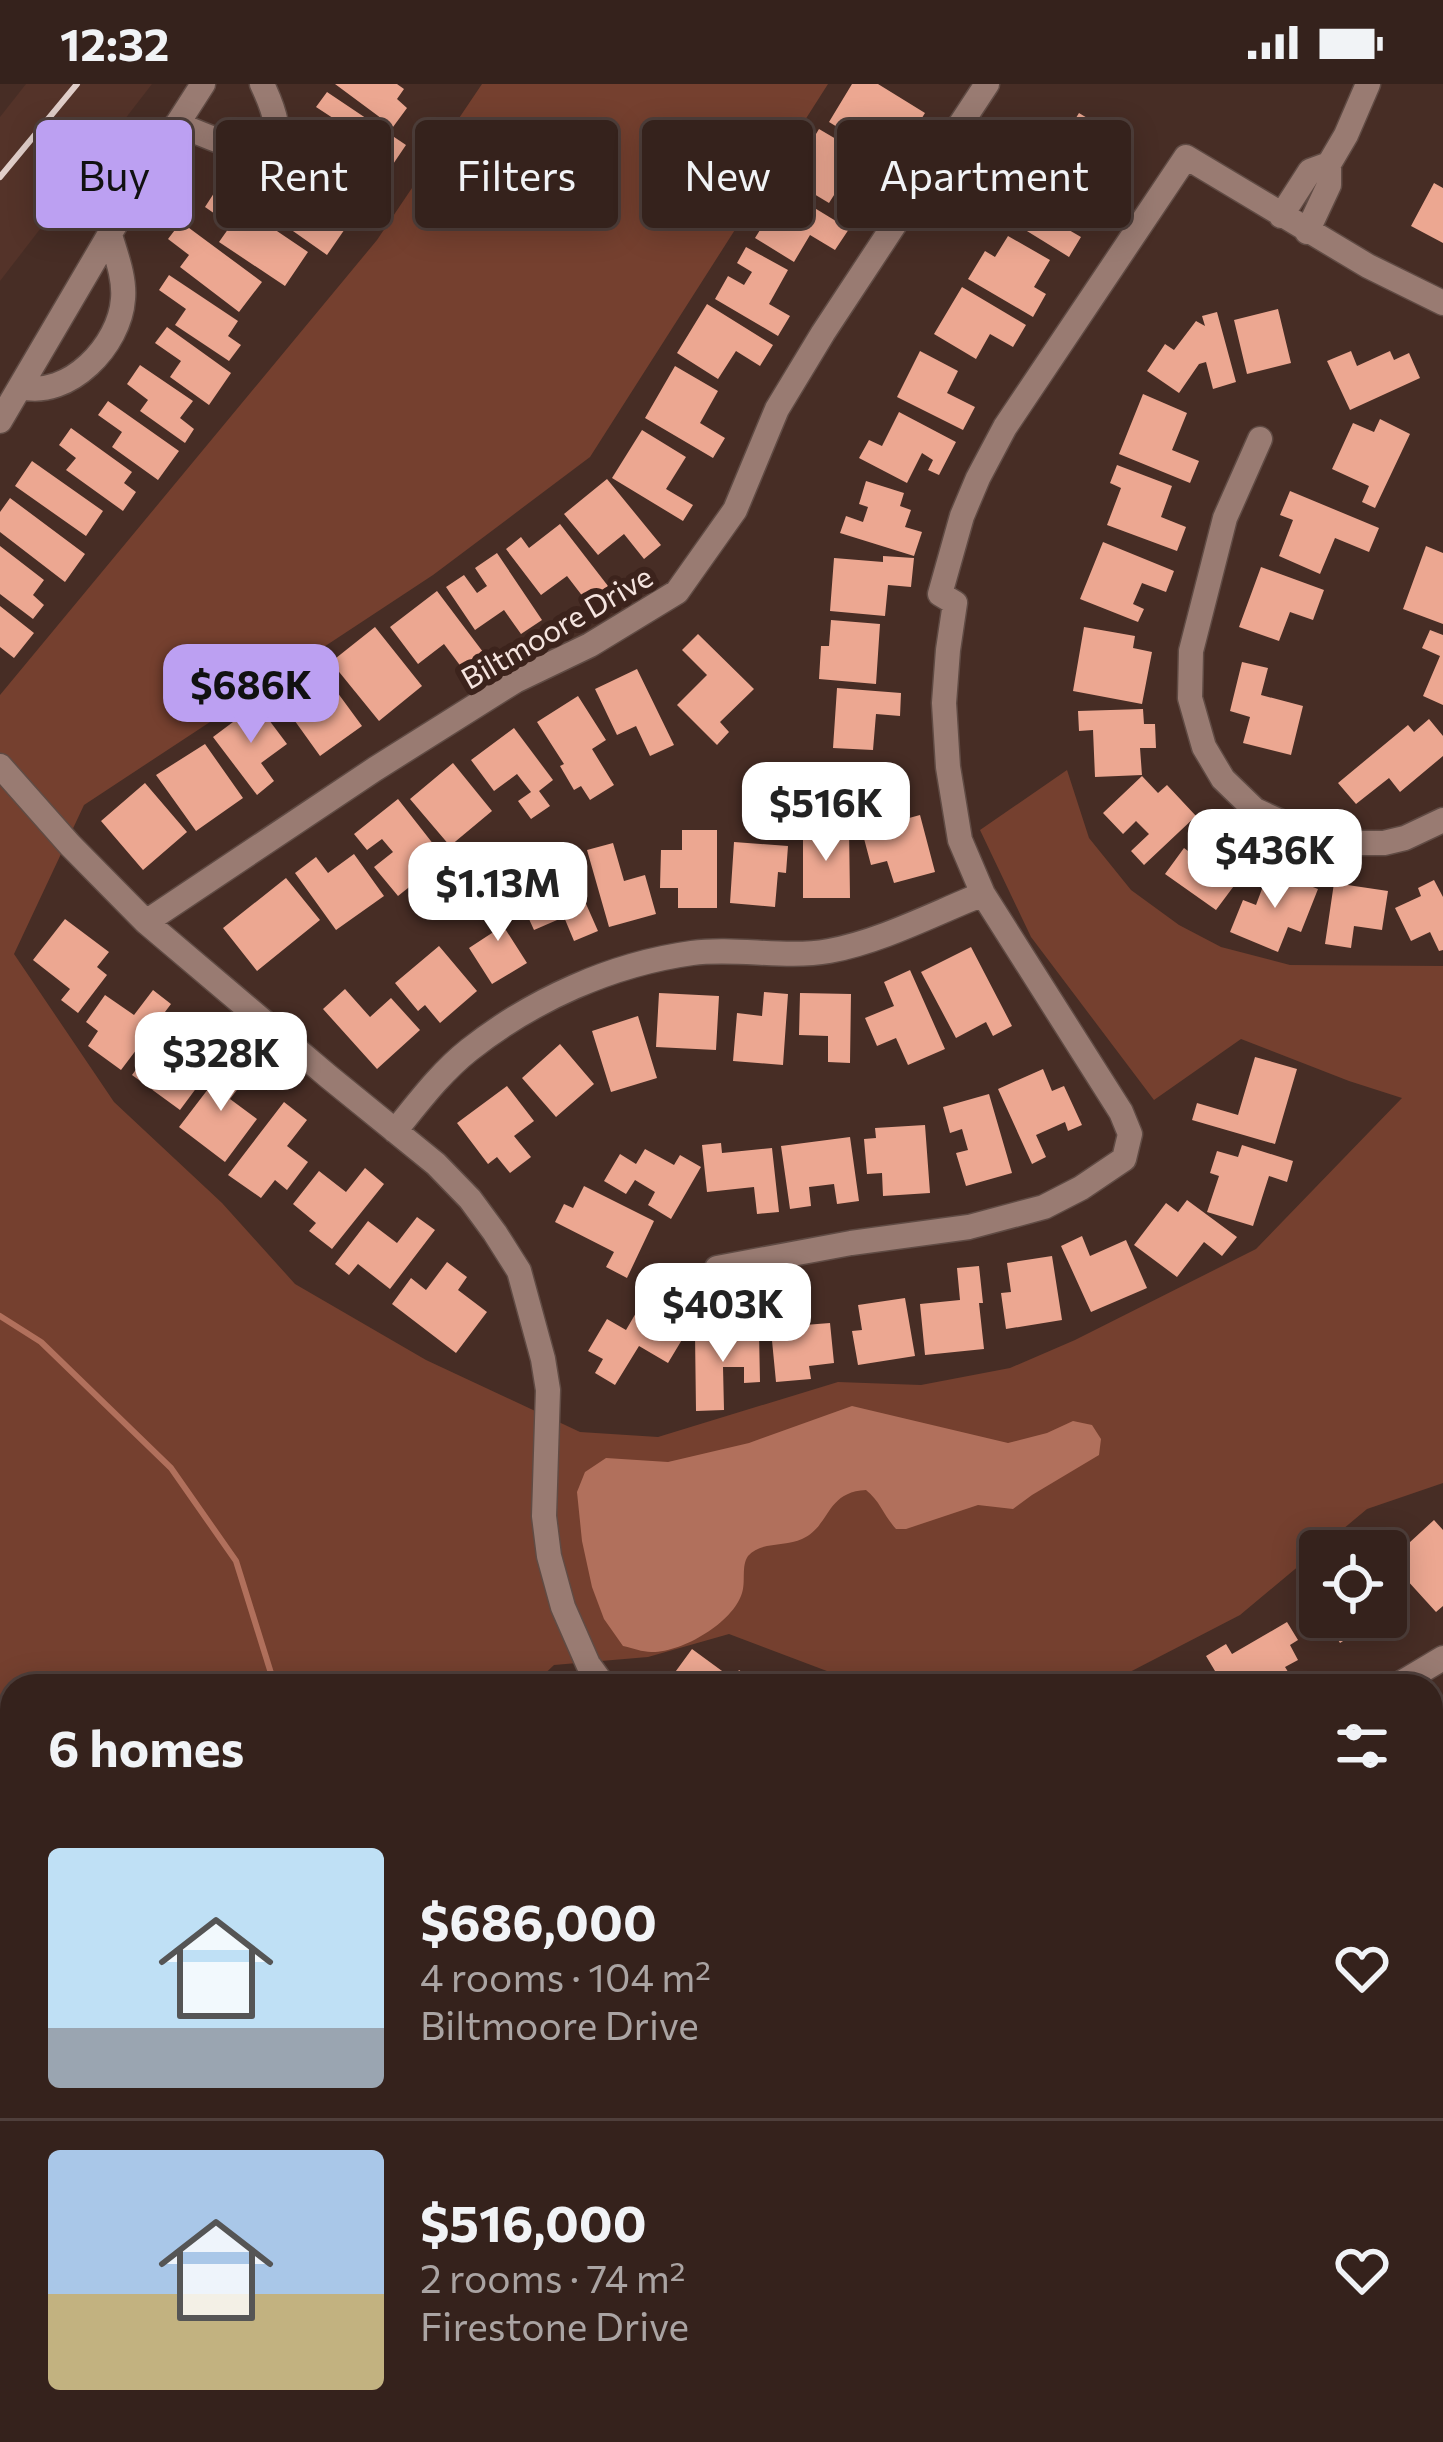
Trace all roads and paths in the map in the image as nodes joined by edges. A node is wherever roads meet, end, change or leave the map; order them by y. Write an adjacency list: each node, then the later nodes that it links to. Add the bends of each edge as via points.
1 (203, 84): 5 (street)
2 (262, 84): 6 (street, via 277,126 264,150)
3 (988, 84): 19 (street, Biltmoore Drive, via 776,409 736,509 677,592 515,681)
4 (1368, 84): 7 (street)
5 (180, 120)
6 (192, 130)
7 (1329, 164): 8 (street, via 1310,171); 10 (street, via 1329,185)
8 (1281, 216): 10 (street); 18 (street, via 1186,157 978,478 940,594 956,602 944,704 948,767 960,840)
9 (114, 228): 11 (street)
10 (1307, 232): 12 (street)
11 (110, 235): 13 (street); 13 (street, via 123,302 107,344 62,382)
12 (1443, 303)
13 (21, 387): 14 (street)
14 (0, 421)
15 (1260, 439): 17 (street, via 1225,518 1191,651 1190,698 1204,747 1255,810 1314,837 1384,843)
16 (0, 766): 19 (street)
17 (1443, 820)
18 (982, 894): 20 (street, via 829,951 693,952 573,986 469,1050); 21 (street, via 1121,1112 1130,1134 1124,1159 1024,1213)
19 (146, 922): 20 (street)
20 (395, 1130): 23 (street, via 470,1199 519,1271 548,1390 549,1556)
21 (717, 1268)
22 (1443, 1658): 24 (street)
23 (595, 1674)
24 (1416, 1674)

